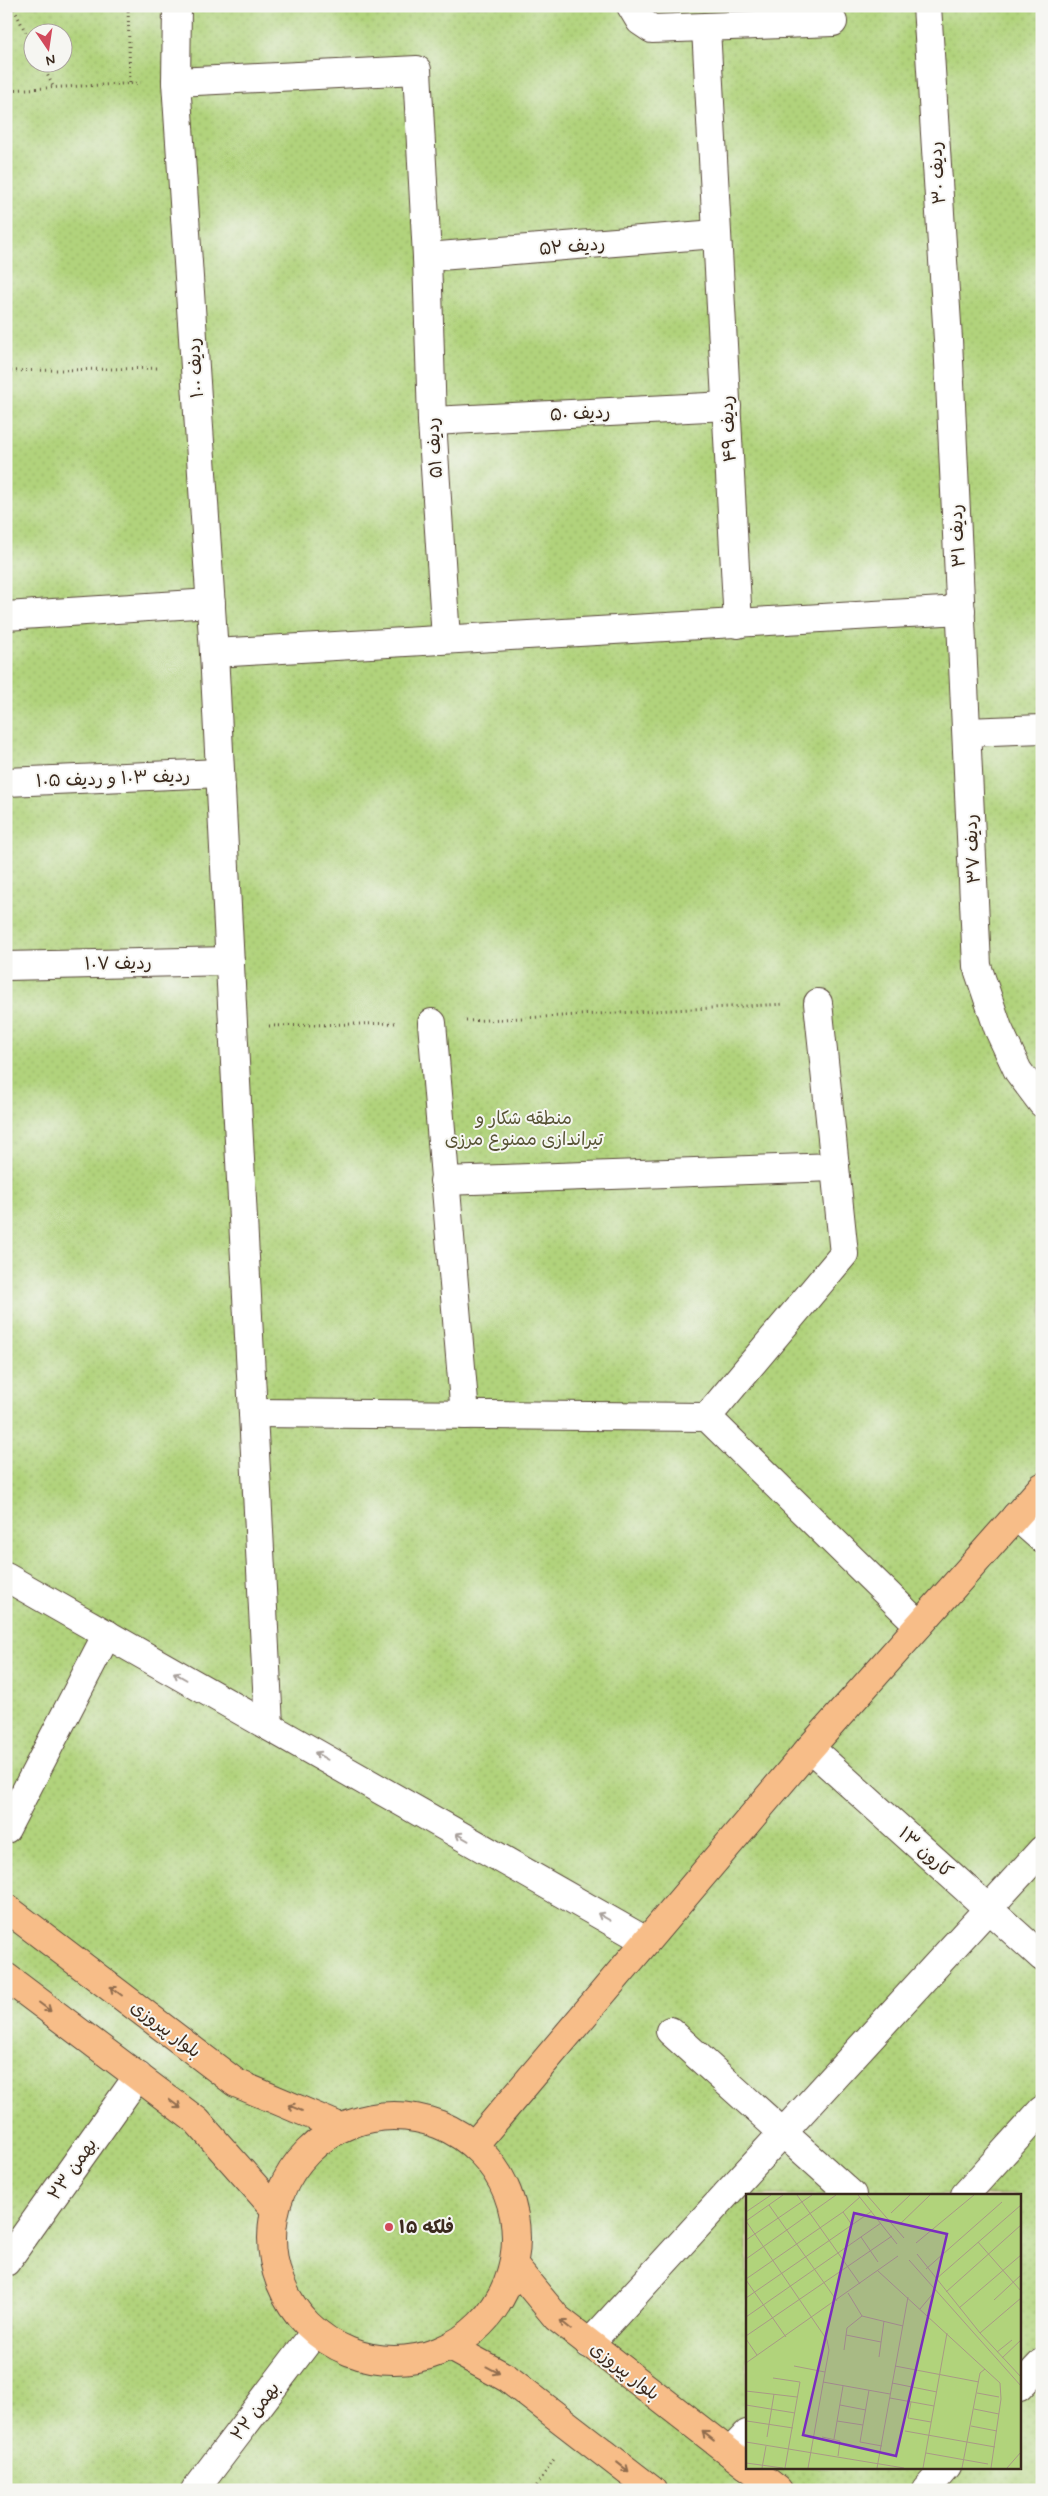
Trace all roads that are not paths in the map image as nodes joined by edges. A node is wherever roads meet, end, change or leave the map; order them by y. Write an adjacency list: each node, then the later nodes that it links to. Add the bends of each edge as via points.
1 (177, 6): 6 (street, ردیف ۱۰۰)
2 (631, 6): 5 (street, via 640,21 652,29)
3 (927, 6): 9 (street, ردیف ۳۰)
4 (833, 22): 5 (street)
5 (706, 28): 7 (street, ردیف ۴۹)
6 (176, 82): 8 (street, ردیف ۵۱, via 417,70); 12 (street, ردیف ۱۰۰)
7 (716, 234): 8 (street, ردیف ۵۲); 10 (street, ردیف ۴۹)
8 (427, 257): 11 (street, ردیف ۵۱)
9 (948, 340): 13 (street, ردیف ۳۱)
10 (727, 406): 11 (street, ردیف ۵۰); 15 (street, ردیف ۴۹)
11 (432, 421): 16 (street, ردیف ۵۱)
12 (210, 603): 14 (street); 17 (street, ردیف ۱۰۰)
13 (961, 610): 15 (street); 19 (street, ردیف ۳۱)
14 (6, 616)
15 (738, 624): 16 (street)
16 (446, 639): 17 (street)
17 (214, 653): 20 (street, ردیف ۱۰۰)
18 (1042, 729): 19 (street)
19 (967, 732): 26 (street, ردیف ۳۷, via 977,966 998,1028 1018,1071)
20 (220, 773): 21 (street, ردیف ۱۰۳ و ردیف ۱۰۵); 22 (street, ردیف ۱۰۰)
21 (6, 782)
22 (230, 961): 23 (street, ردیف ۱۰۷); 29 (street, ردیف ۱۰۰)
23 (6, 966)
24 (818, 1003): 27 (street)
25 (432, 1023): 28 (street)
26 (1042, 1103)
27 (835, 1167): 28 (street); 31 (street, via 844,1254)
28 (444, 1181): 30 (street)
29 (253, 1413): 30 (street); 38 (street, ردیف ۱۰۰)
30 (465, 1415): 31 (street)
31 (707, 1417): 36 (street)
32 (1042, 1487): 33 (main road)
33 (1016, 1516): 34 (street); 36 (main road)
34 (1042, 1539)
35 (6, 1577): 37 (street)
36 (918, 1625): 39 (main road)
37 (107, 1634): 38 (street, one-way to 37); 40 (street)
38 (269, 1726): 44 (street, one-way to 38)
39 (810, 1748): 43 (street, کارون ۱۳); 44 (main road)
40 (6, 1830)
41 (1042, 1850): 43 (street)
42 (6, 1908): 50 (main road, بلوار پیروزی, one-way to 42, via 236,2083)
43 (988, 1909): 45 (street, کارون ۱۳); 51 (street)
44 (646, 1941): 52 (main road)
45 (1042, 1957)
46 (9, 1986): 48 (main road, one-way to 48)
47 (670, 2032): 51 (street)
48 (138, 2076): 55 (main road, one-way to 55, via 197,2121); 56 (street, بهمن ۲۳)
49 (1042, 2110): 54 (street)
50 (340, 2128): 52 (main road, via 374,2117 410,2116 444,2125); 55 (main road, via 298,2160)
51 (782, 2132): 53 (street); 59 (street)
52 (474, 2144): 57 (main road, via 497,2170 511,2200 517,2233)
53 (851, 2194)
54 (966, 2194)
55 (274, 2208): 58 (main road, via 271,2242 277,2276 292,2307)
56 (6, 2262)
57 (514, 2266): 59 (main road, بلوار پیروزی, one-way to 57, via 557,2318); 60 (main road, via 505,2291 491,2313 472,2333)
58 (315, 2332): 60 (main road, via 345,2351 380,2360 416,2359); 64 (street, بهمن ۲۲)
59 (589, 2344): 61 (main road, بلوار پیروزی, one-way to 59)
60 (450, 2347): 65 (main road, one-way to 65, via 507,2378)
61 (743, 2455)
62 (756, 2468): 66 (main road, بلوار پیروزی)
63 (945, 2468): 67 (street)
64 (195, 2490)
65 (652, 2490)
66 (778, 2490)
67 (926, 2490)

